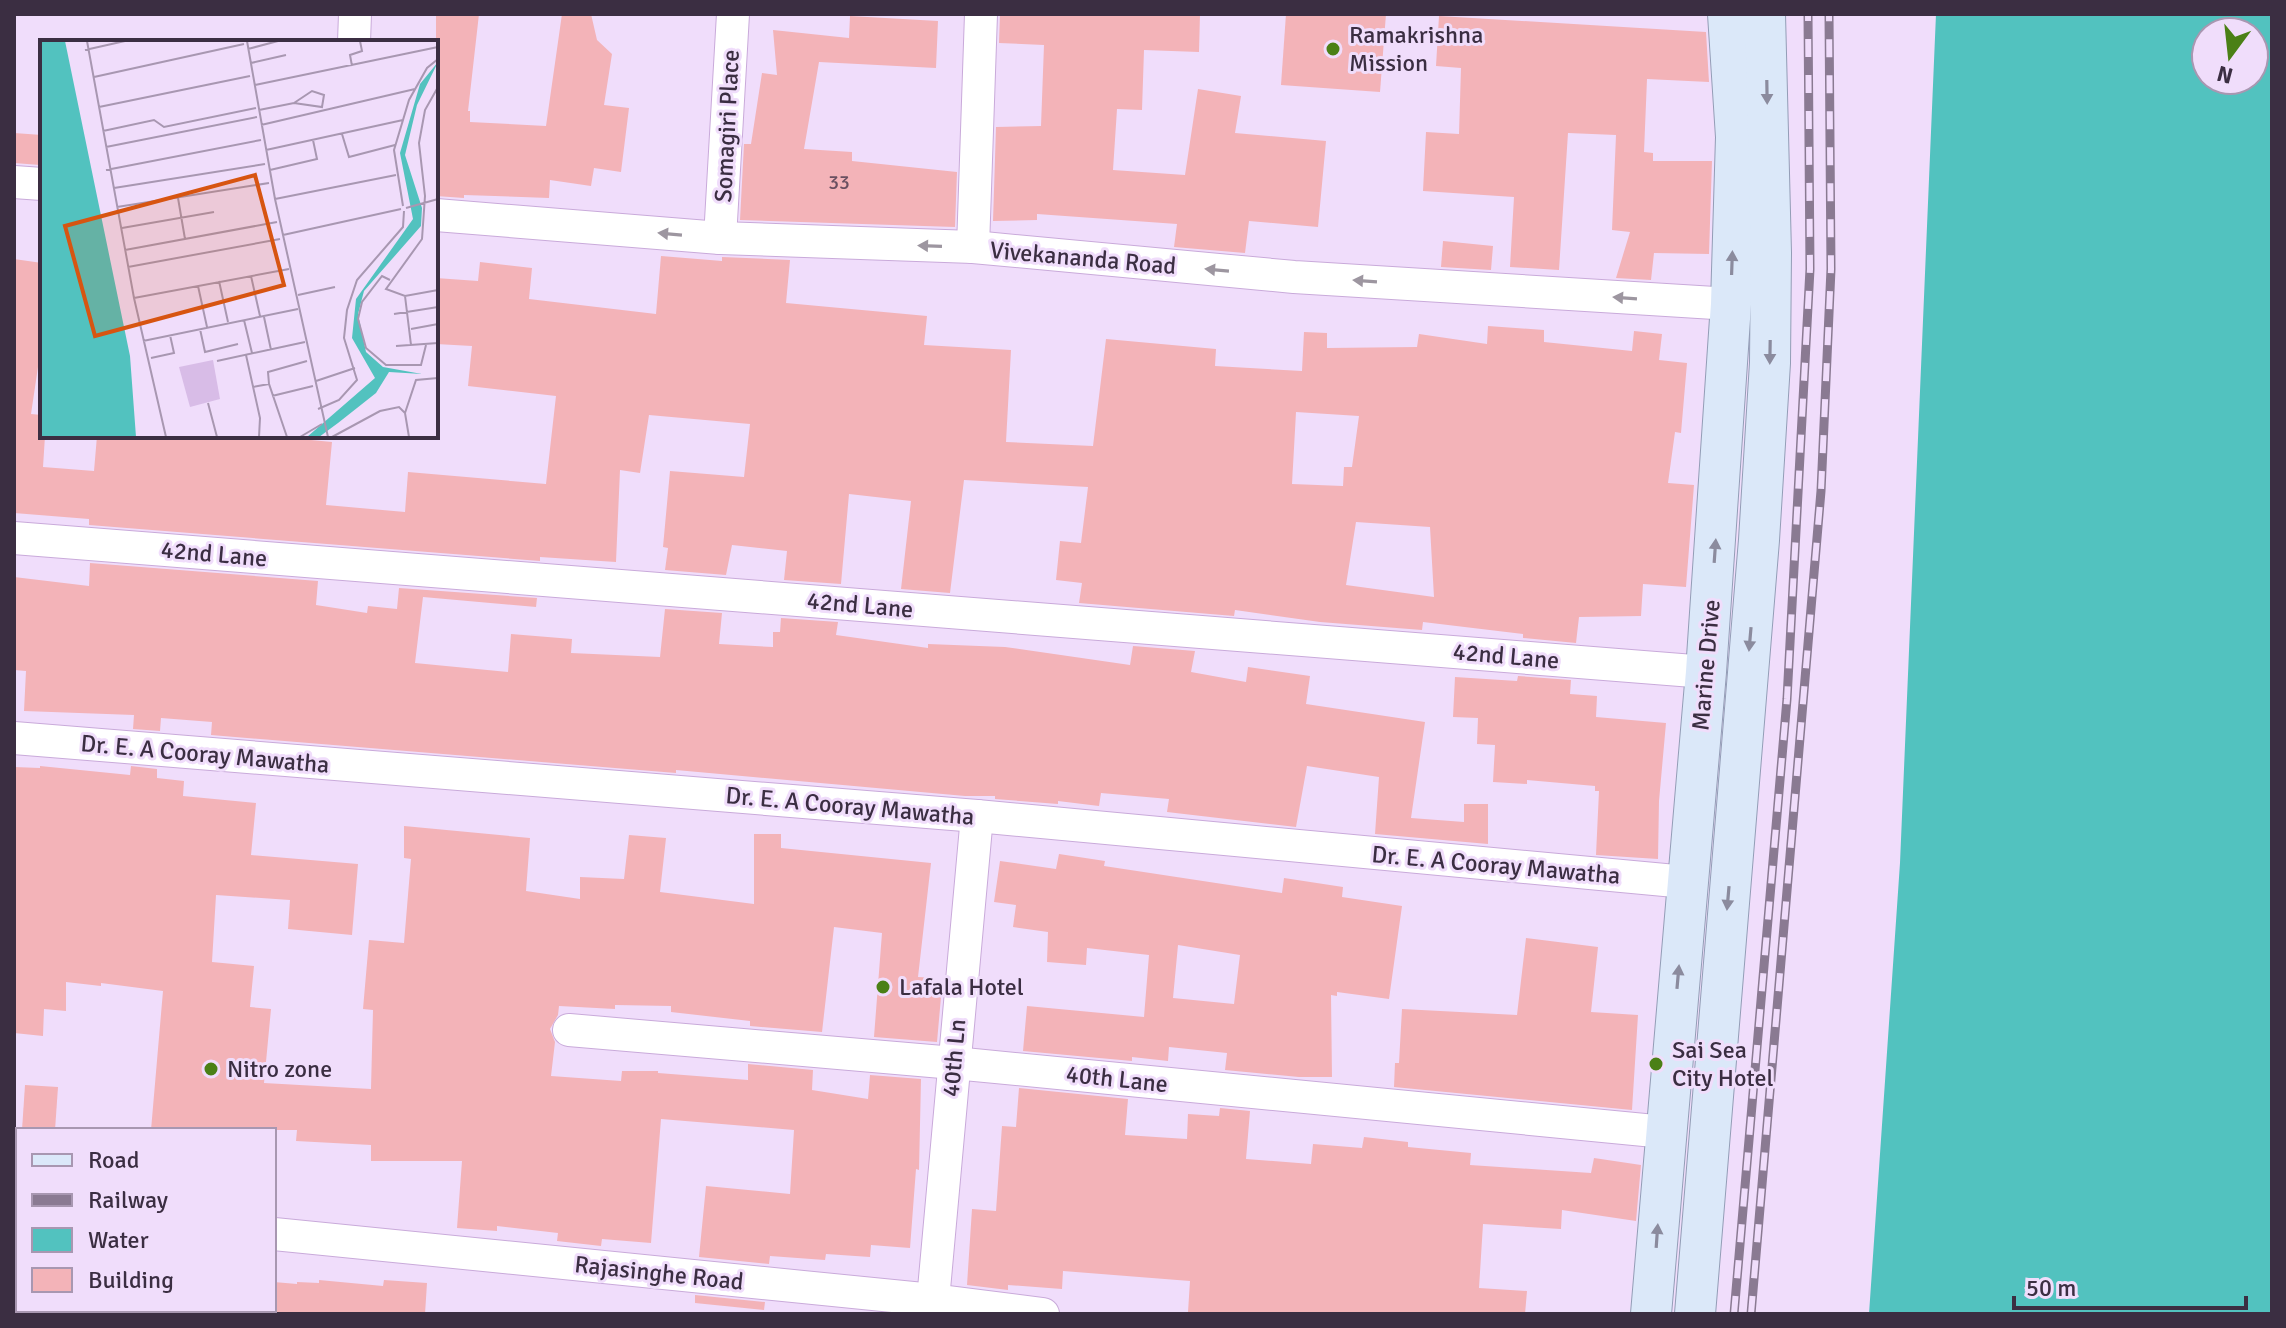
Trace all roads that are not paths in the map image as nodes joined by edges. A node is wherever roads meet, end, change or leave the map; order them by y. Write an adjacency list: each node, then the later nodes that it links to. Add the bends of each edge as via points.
1 (355, 14): 6 (street)
2 (733, 14): 10 (street, Somagiri Place)
3 (981, 14): 11 (street)
4 (1728, 14): 12 (main road, Marine Drive, one-way to 4, via 1736,137)
5 (1765, 14): 25 (main road, Marine Drive, one-way to 25, via 1770,363)
6 (354, 40)
7 (14, 182): 8 (street)
8 (40, 184)
9 (438, 215): 10 (street, Vivekananda Road, one-way to 9)
10 (720, 238): 11 (street, Vivekananda Road, one-way to 10)
11 (973, 247): 12 (street, Vivekananda Road, one-way to 11, via 1294,277)
12 (1731, 304): 14 (main road, Marine Drive, one-way to 12)
13 (14, 538): 14 (street, 42nd Lane)
14 (1706, 672): 17 (main road, Marine Drive)
15 (14, 738): 16 (street, Dr. E. A Cooray Mawatha)
16 (977, 816): 17 (street, Dr. E. A Cooray Mawatha); 19 (street, 40th Ln)
17 (1686, 882): 20 (main road, Marine Drive, one-way to 17)
18 (569, 1030): 19 (street, 40th Lane)
19 (954, 1063): 20 (street, 40th Lane); 22 (street, 40th Ln)
20 (1665, 1132): 24 (main road, Marine Drive, one-way to 20)
21 (276, 1234): 22 (street, Rajasinghe Road)
22 (933, 1300): 23 (street, Rajasinghe Road)
23 (1043, 1314)
24 (1651, 1314)
25 (1695, 1314)

